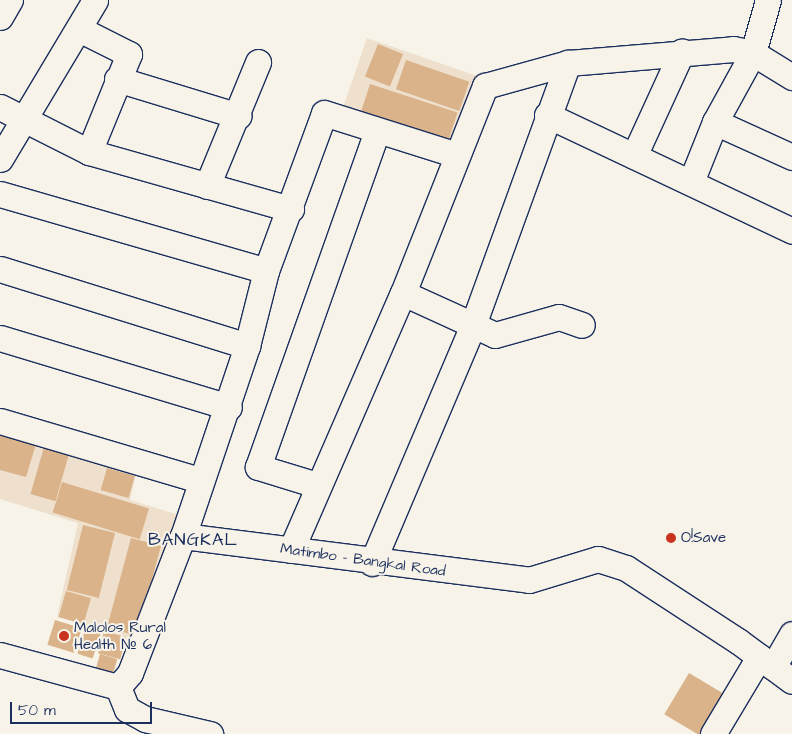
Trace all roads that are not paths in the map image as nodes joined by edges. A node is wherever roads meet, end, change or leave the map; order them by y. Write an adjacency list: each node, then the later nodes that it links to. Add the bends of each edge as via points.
1 (10, 0): 4 (street)
2 (96, 0): 5 (street)
3 (768, 0): 7 (street)
4 (0, 18)
5 (79, 29): 11 (street, via 130,54); 16 (street)
6 (682, 52): 7 (street); 9 (street); 20 (street)
7 (753, 53): 10 (street); 15 (street)
8 (258, 62): 14 (street)
9 (568, 63): 13 (street); 19 (street, via 485,86)
10 (792, 77)
11 (118, 79): 14 (street); 18 (street)
12 (0, 107): 16 (street)
13 (546, 115): 20 (street); 31 (street)
14 (239, 116): 24 (street)
15 (715, 122): 21 (street); 23 (street)
16 (24, 123): 18 (street); 22 (street)
17 (377, 131): 19 (street); 26 (street, via 324,113); 38 (street, via 258,467)
18 (89, 152): 24 (street)
19 (457, 155): 30 (street)
20 (634, 156): 23 (street)
21 (792, 157)
22 (0, 159)
23 (691, 182): 27 (street)
24 (208, 186): 26 (street)
25 (0, 194): 29 (street)
26 (291, 210): 29 (street)
27 (792, 230)
28 (0, 269): 34 (street)
29 (266, 271): 34 (street)
30 (403, 292): 31 (street); 38 (street)
31 (473, 325): 32 (street, via 495,335 559,317); 41 (street)
32 (582, 325)
33 (0, 338): 35 (street)
34 (247, 346): 35 (street)
35 (229, 407): 37 (street)
36 (0, 421): 37 (street)
37 (199, 480): 39 (street)
38 (317, 485): 40 (street)
39 (183, 536): 40 (street, Matimbo - Bangkal Road); 45 (street, via 130,673)
40 (290, 550): 41 (street, Matimbo - Bangkal Road)
41 (372, 563): 44 (street, Matimbo - Bangkal Road, via 529,580 598,559 626,568)
42 (792, 634): 44 (street)
43 (0, 655): 45 (street)
44 (775, 669): 47 (street)
45 (118, 687): 46 (street, via 127,709 145,719)
46 (210, 734)
47 (714, 734)

